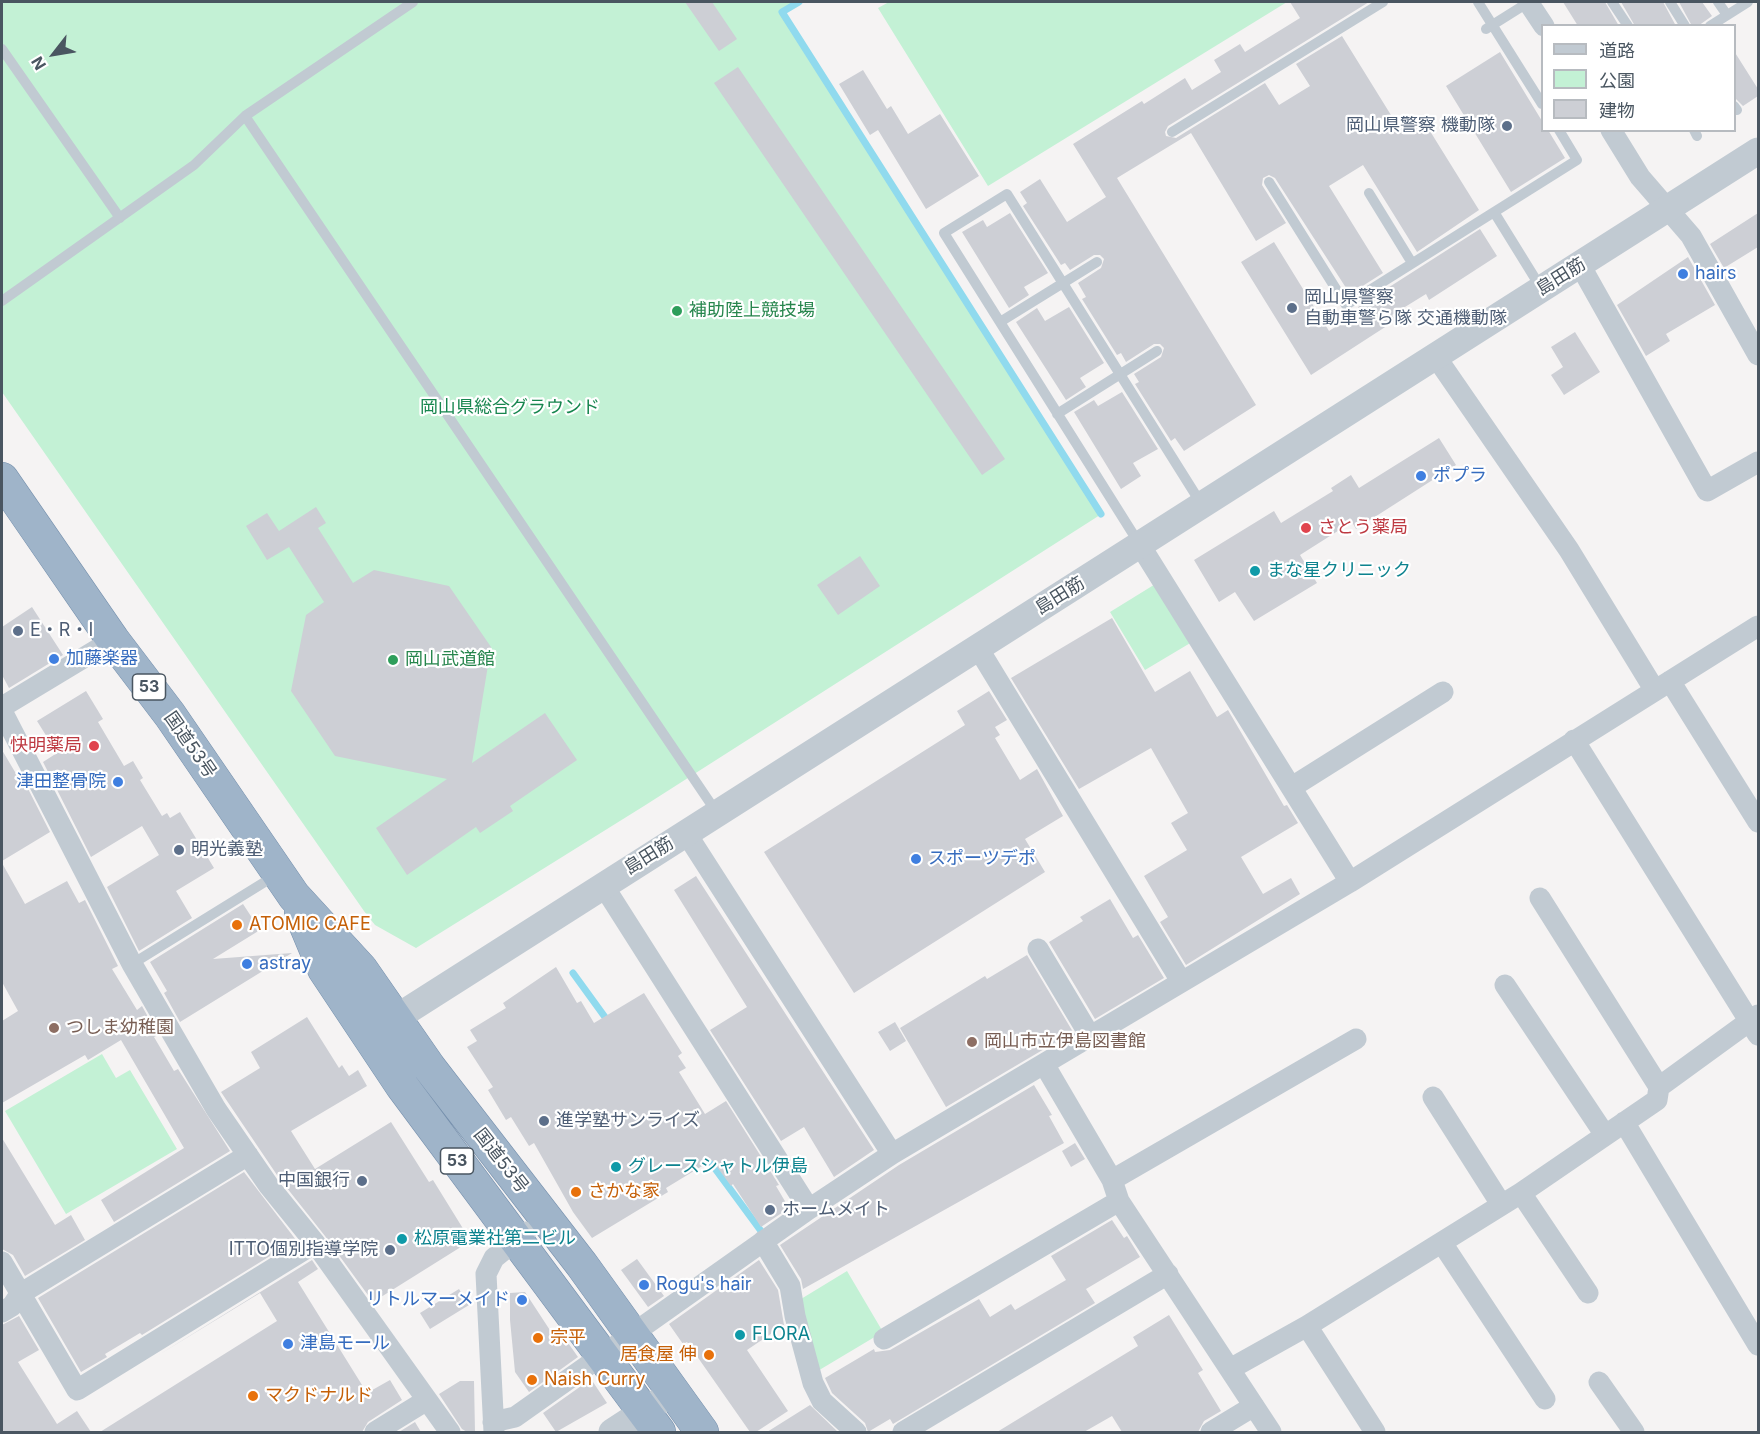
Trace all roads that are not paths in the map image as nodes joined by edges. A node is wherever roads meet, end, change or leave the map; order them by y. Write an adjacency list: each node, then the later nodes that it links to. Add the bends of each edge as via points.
1 (413, 2): 17 (lane)
2 (1383, 2): 18 (lane)
3 (1478, 2): 14 (lane)
4 (1529, 2): 10 (street); 14 (lane)
5 (1612, 2): 11 (lane)
6 (1670, 2): 12 (lane)
7 (1718, 2): 9 (lane)
8 (1748, 2): 9 (lane)
9 (1727, 15): 13 (lane)
10 (1543, 24)
11 (1627, 24)
12 (1684, 24)
13 (1713, 24)
14 (1490, 27): 16 (lane)
15 (2, 49): 26 (lane)
16 (1541, 103)
17 (245, 117): 26 (lane, via 194,165); 51 (lane)
18 (1172, 132)
19 (1560, 132): 25 (lane, via 1577,160)
20 (1612, 132): 24 (street, via 1640,177)
21 (1758, 151): 24 (street, 島田筋)
22 (1269, 182): 28 (lane, via 1346,305)
23 (1369, 193): 28 (lane)
24 (1668, 210): 29 (street, 島田筋); 35 (street, via 1692,236)
25 (1494, 212): 28 (lane); 31 (lane)
26 (120, 218): 32 (lane)
27 (1097, 261): 30 (lane)
28 (1412, 263)
29 (1581, 265): 31 (street, 島田筋); 39 (street, via 1707,491)
30 (1062, 283): 33 (lane); 33 (lane, via 1007,194 944,233); 37 (lane)
31 (1542, 289): 36 (street, 島田筋)
32 (2, 301)
33 (1000, 322): 38 (lane)
34 (1157, 351): 37 (lane)
35 (1758, 355)
36 (1436, 357): 41 (street, 島田筋); 46 (street)
37 (1120, 374): 38 (lane); 41 (lane)
38 (1057, 414): 42 (lane)
39 (1758, 462)
40 (2, 479): 44 (highway, 国道53号 / 53)
41 (1202, 506): 42 (street, 島田筋)
42 (1140, 546): 45 (street, 島田筋); 50 (street)
43 (1758, 626): 46 (street)
44 (113, 639): 48 (street); 55 (highway, 国道53号 / 53)
45 (978, 648): 51 (street, 島田筋); 60 (street)
46 (1662, 685): 49 (street); 52 (street)
47 (1443, 692): 50 (street)
48 (2, 709): 59 (street)
49 (1574, 740): 54 (street); 64 (street)
50 (1292, 787): 54 (street)
51 (717, 813): 53 (street, 島田筋)
52 (1758, 822)
53 (686, 833): 56 (street, 島田筋); 72 (street)
54 (1350, 882): 60 (street)
55 (286, 885): 59 (lane); 62 (highway, 国道53号 / 53, via 324,969); 63 (highway, 国道53号 / 53, via 362,969)
56 (603, 885): 63 (street, 島田筋); 78 (street)
57 (1540, 898): 68 (street)
58 (1038, 949): 65 (street)
59 (132, 964): 73 (street, via 216,1109)
60 (1181, 981): 65 (street)
61 (1505, 985): 71 (street)
62 (356, 1017): 63 (street, 島田筋, via 374,1023); 79 (highway, 国道53号 / 53, via 406,1092)
63 (396, 1018): 79 (highway, 53, via 392,1033 395,1046); 91 (highway, 国道53号 / 53, via 429,1067 582,1265)
64 (1756, 1024): 68 (street)
65 (1090, 1036): 67 (street)
66 (1356, 1039): 74 (street)
67 (1044, 1064): 72 (street); 74 (street)
68 (1659, 1087): 70 (street, via 1657,1100)
69 (1433, 1097): 77 (street)
70 (1624, 1122): 71 (street); 90 (street)
71 (1605, 1135): 75 (street)
72 (892, 1154): 78 (street)
73 (248, 1155): 81 (street); 86 (street)
74 (1112, 1180): 76 (street)
75 (1521, 1192): 77 (street); 85 (street)
76 (1119, 1201): 84 (street); 89 (street)
77 (1501, 1204): 82 (street)
78 (808, 1209): 80 (street)
79 (522, 1235): 91 (highway, 53); 98 (street, via 494,1258 486,1274)
80 (763, 1241): 91 (street); 104 (street, via 790,1286 813,1383 822,1401)
81 (315, 1243): 86 (street, via 77,1390); 95 (street)
82 (1442, 1243): 88 (street); 94 (street)
83 (2, 1262): 86 (street)
84 (1168, 1274): 92 (street); 105 (street)
85 (1588, 1293)
86 (21, 1294): 87 (street)
87 (2, 1312)
88 (1306, 1326): 92 (street); 108 (street)
89 (884, 1339)
90 (1758, 1345)
91 (616, 1346): 97 (highway, 国道53号 / 53); 98 (street, via 515,1418)
92 (1230, 1369): 96 (street)
93 (1599, 1382): 109 (street)
94 (1545, 1399)
95 (427, 1400): 99 (street); 100 (street)
96 (1254, 1406): 106 (street); 107 (street)
97 (658, 1410): 101 (street); 102 (highway, 53); 103 (highway, 国道53号 / 53)
98 (493, 1427)
99 (375, 1432)
100 (450, 1432)
101 (612, 1432)
102 (676, 1432)
103 (702, 1432)
104 (856, 1432)
105 (903, 1432)
106 (1211, 1432)
107 (1271, 1432)
108 (1375, 1432)
109 (1634, 1432)

